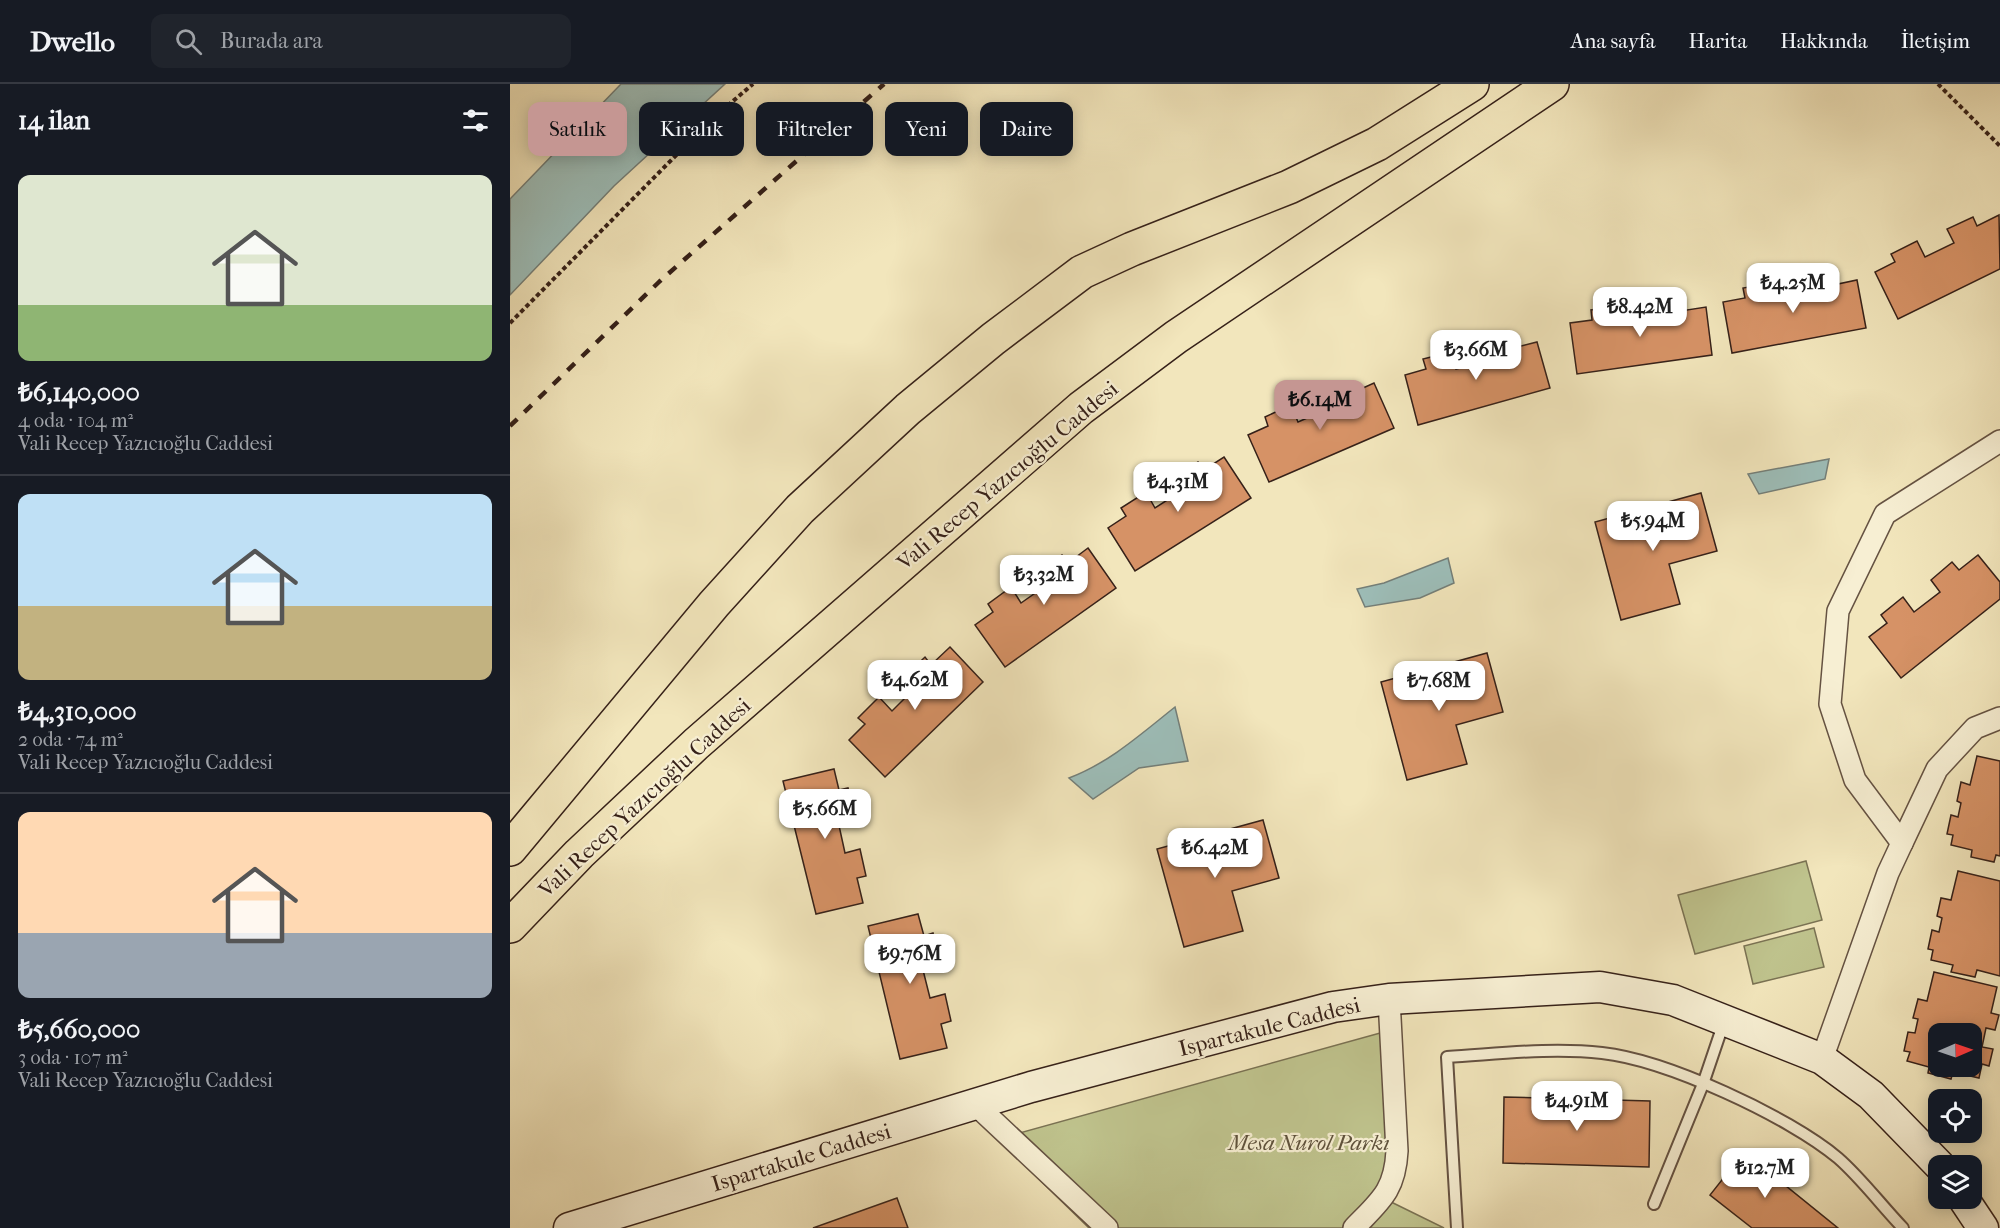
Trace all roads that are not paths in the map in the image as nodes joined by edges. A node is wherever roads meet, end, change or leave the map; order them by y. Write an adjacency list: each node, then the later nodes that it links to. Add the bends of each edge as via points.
1 (1472, 84): 6 (main road, via 1377,144 1289,187 1082,273 993,339 908,409 800,509 714,604)
2 (1552, 84): 7 (main road, Vali Recep Yazıcıoğlu Caddesi, via 1176,337 1082,408 696,744 579,854)
3 (2000, 441): 5 (street, via 1885,514 1838,611 1830,704 1855,780)
4 (2000, 718): 5 (street, via 1975,729 1937,769)
5 (1902, 843): 10 (street)
6 (510, 849)
7 (510, 926)
8 (1389, 999): 9 (street, Ispartakule Caddesi, via 1600,987 1673,1000); 12 (street, Ispartakule Caddesi, via 1333,1007); 18 (street, via 1396,1174 1383,1198)
9 (1725, 1019): 10 (street, Ispartakule Caddesi); 11 (lane)
10 (1822, 1059): 13 (street, Ispartakule Caddesi, via 1871,1095)
11 (1703, 1084): 14 (lane); 19 (lane, via 1657,1066 1603,1053 1538,1051 1447,1058); 20 (lane, via 1767,1111 1838,1158)
12 (976, 1105): 16 (street, Ispartakule Caddesi); 17 (street)
13 (1929, 1155)
14 (1654, 1204)
15 (1970, 1209): 21 (street)
16 (569, 1228)
17 (1107, 1228)
18 (1354, 1228)
19 (1457, 1228)
20 (1903, 1228)
21 (1983, 1228)

